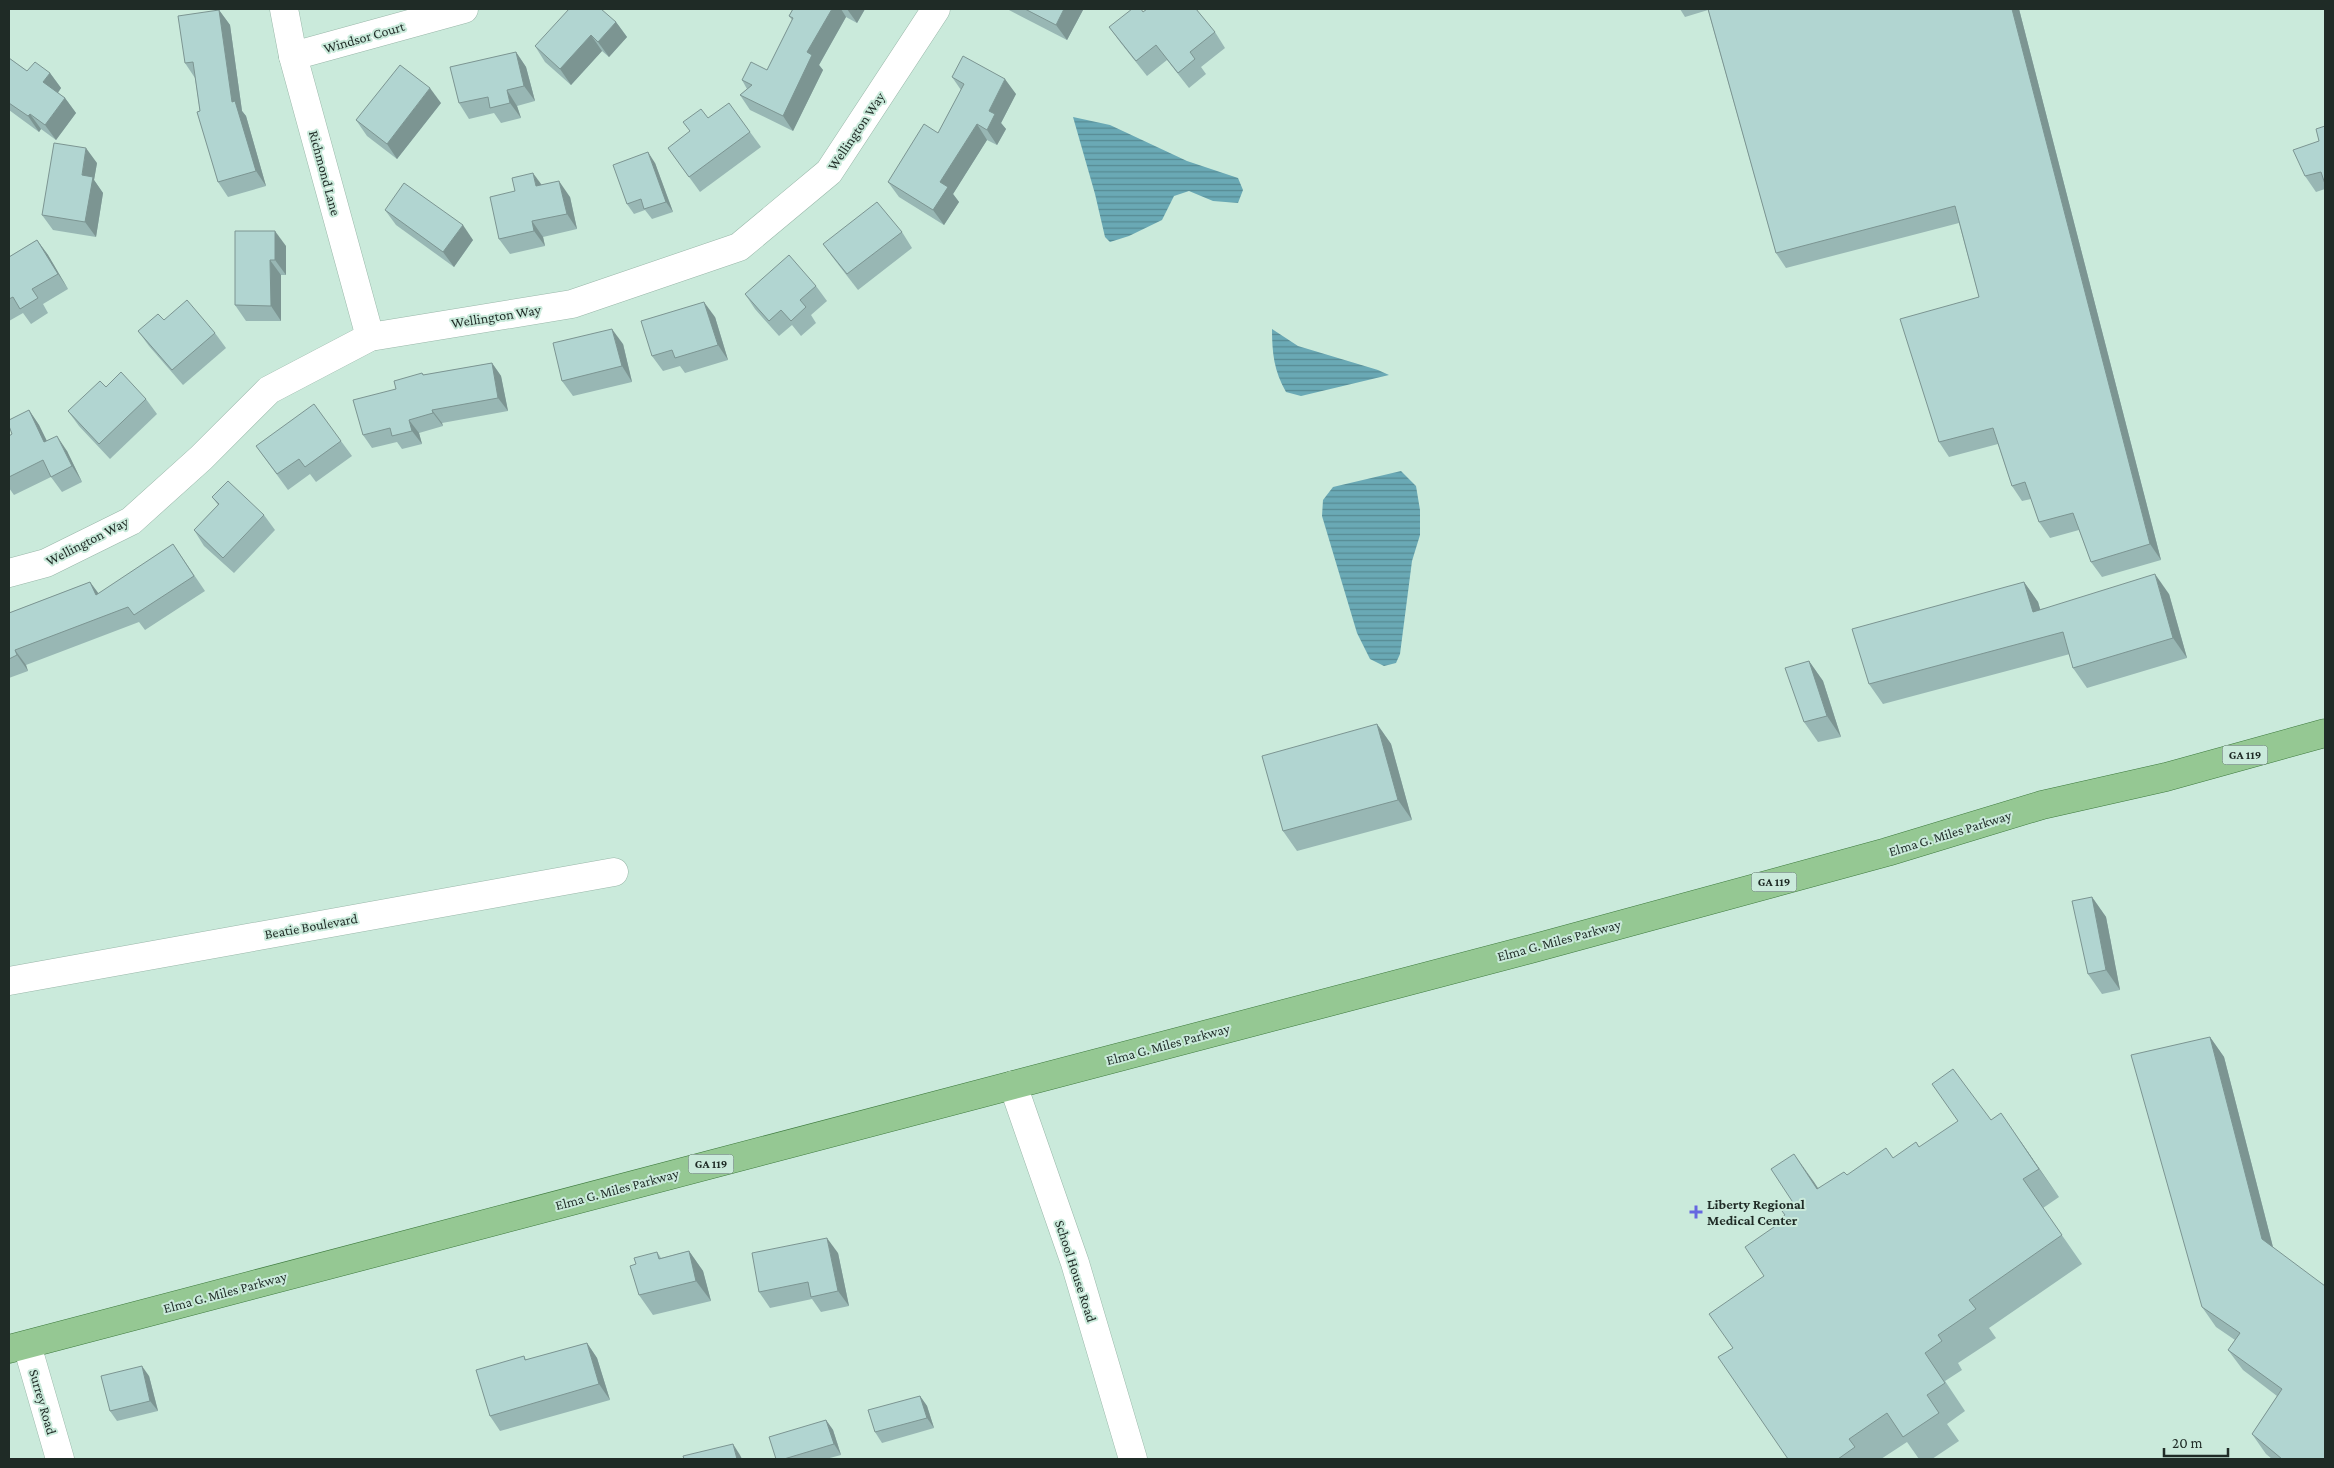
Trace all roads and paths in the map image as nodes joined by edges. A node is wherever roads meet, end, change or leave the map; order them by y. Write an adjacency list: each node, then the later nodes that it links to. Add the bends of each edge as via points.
1 (284, 9): 4 (street, Richmond Lane)
2 (464, 9): 4 (street, Windsor Court)
3 (936, 9): 5 (street, Wellington Way, via 829,172 739,247 572,304)
4 (293, 56): 5 (street, Richmond Lane)
5 (370, 337): 6 (street, Wellington Way, via 269,390 201,458 130,521 46,563)
6 (9, 574)
7 (2325, 733): 10 (main road, Elma G. Miles Parkway / GA 119, via 2166,777 2042,805 1887,852 1531,949)
8 (614, 872): 9 (street, Beatie Boulevard)
9 (9, 981)
10 (1013, 1085): 11 (main road, Elma G. Miles Parkway / GA 119); 13 (street, School House Road, via 1075,1263)
11 (18, 1347): 12 (street, Surrey Road)
12 (60, 1459)
13 (1134, 1459)

